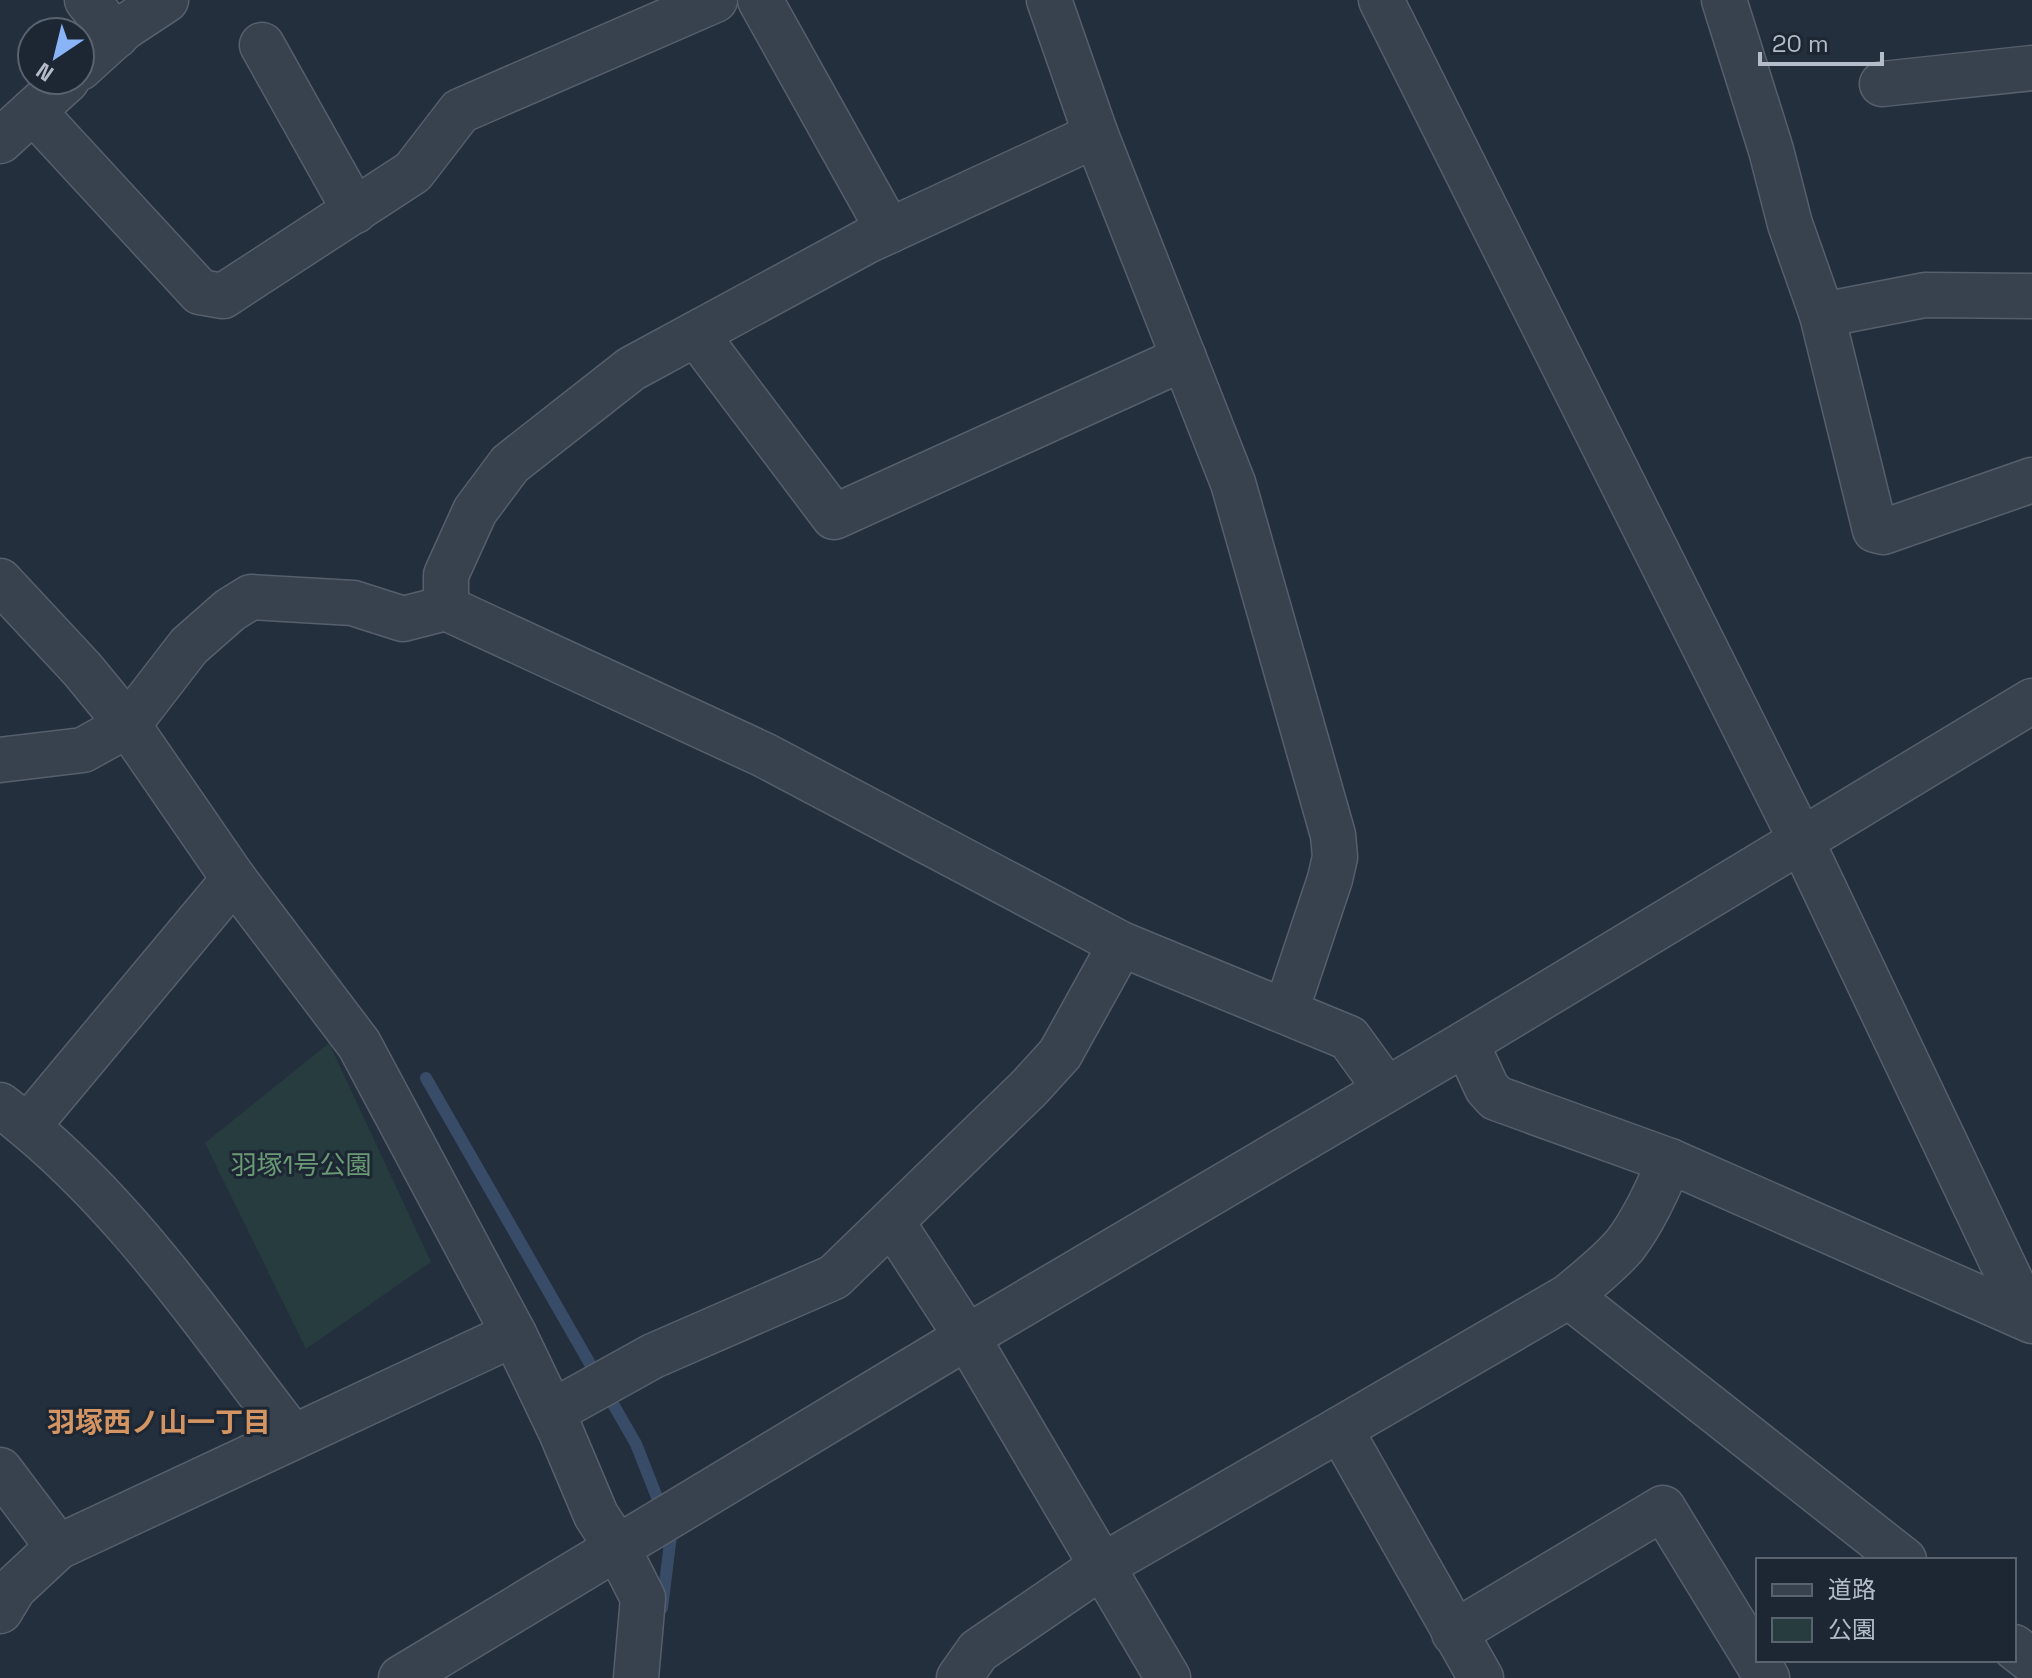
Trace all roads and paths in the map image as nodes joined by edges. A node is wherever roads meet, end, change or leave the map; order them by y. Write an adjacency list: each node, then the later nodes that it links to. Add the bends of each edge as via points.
1 (87, 0): 8 (street)
2 (166, 0): 8 (street)
3 (715, 0): 17 (street, via 460,111 413,172)
4 (760, 0): 18 (street)
5 (1049, 0): 15 (street)
6 (1381, 0): 29 (street)
7 (1724, 0): 20 (street)
8 (116, 36): 10 (street)
9 (262, 45): 17 (street)
10 (96, 54)
11 (2032, 68): 12 (street)
12 (1882, 84)
13 (49, 96): 14 (street)
14 (33, 111): 16 (street); 17 (street, via 200,292 223,296)
15 (1096, 135): 18 (street); 22 (street)
16 (0, 141)
17 (355, 211)
18 (889, 231): 21 (street)
19 (2032, 296): 20 (street, via 1925,295)
20 (1822, 315): 23 (street, via 1875,530 1883,532)
21 (696, 334): 22 (street, via 834,517); 25 (street, via 631,369 510,464 475,511 446,575)
22 (1184, 358): 32 (street, via 1233,483 1333,835 1330,879)
23 (2032, 480)
24 (0, 581): 27 (street)
25 (446, 608): 27 (street, via 403,619 353,603 251,597 189,646); 31 (street, via 764,755)
26 (2032, 701): 29 (street)
27 (128, 725): 28 (street, via 83,750); 30 (street)
28 (0, 760)
29 (1801, 840): 33 (street); 39 (street)
30 (234, 879): 35 (street); 40 (street, via 359,1044)
31 (1121, 944): 32 (street); 37 (street, via 1060,1054)
32 (1286, 1011): 34 (street, via 1349,1038)
33 (1466, 1043): 34 (street); 36 (street, via 1496,1098)
34 (1386, 1089): 41 (street)
35 (14, 1116): 44 (street, via 121,1215)
36 (1670, 1161): 38 (street, via 1624,1245); 39 (street)
37 (892, 1222): 41 (street); 42 (street, via 834,1277 653,1356)
38 (1569, 1296): 43 (street); 48 (street)
39 (2030, 1319)
40 (514, 1334): 42 (street); 44 (street)
41 (967, 1337): 47 (street); 49 (street)
42 (552, 1412): 47 (street, via 596,1515)
43 (1340, 1429): 49 (street); 51 (street)
44 (293, 1437): 46 (street)
45 (0, 1470): 46 (street)
46 (58, 1547): 50 (street, via 14,1588)
47 (618, 1549): 55 (street); 56 (street, via 643,1598)
48 (1901, 1558)
49 (1102, 1566): 57 (street, via 978,1651); 58 (street)
50 (0, 1611)
51 (1454, 1633): 53 (street, via 1663,1508); 59 (street)
52 (2016, 1649): 54 (street)
53 (1756, 1660)
54 (2032, 1661)
55 (401, 1678)
56 (636, 1678)
57 (959, 1678)
58 (1168, 1678)
59 (1481, 1678)

